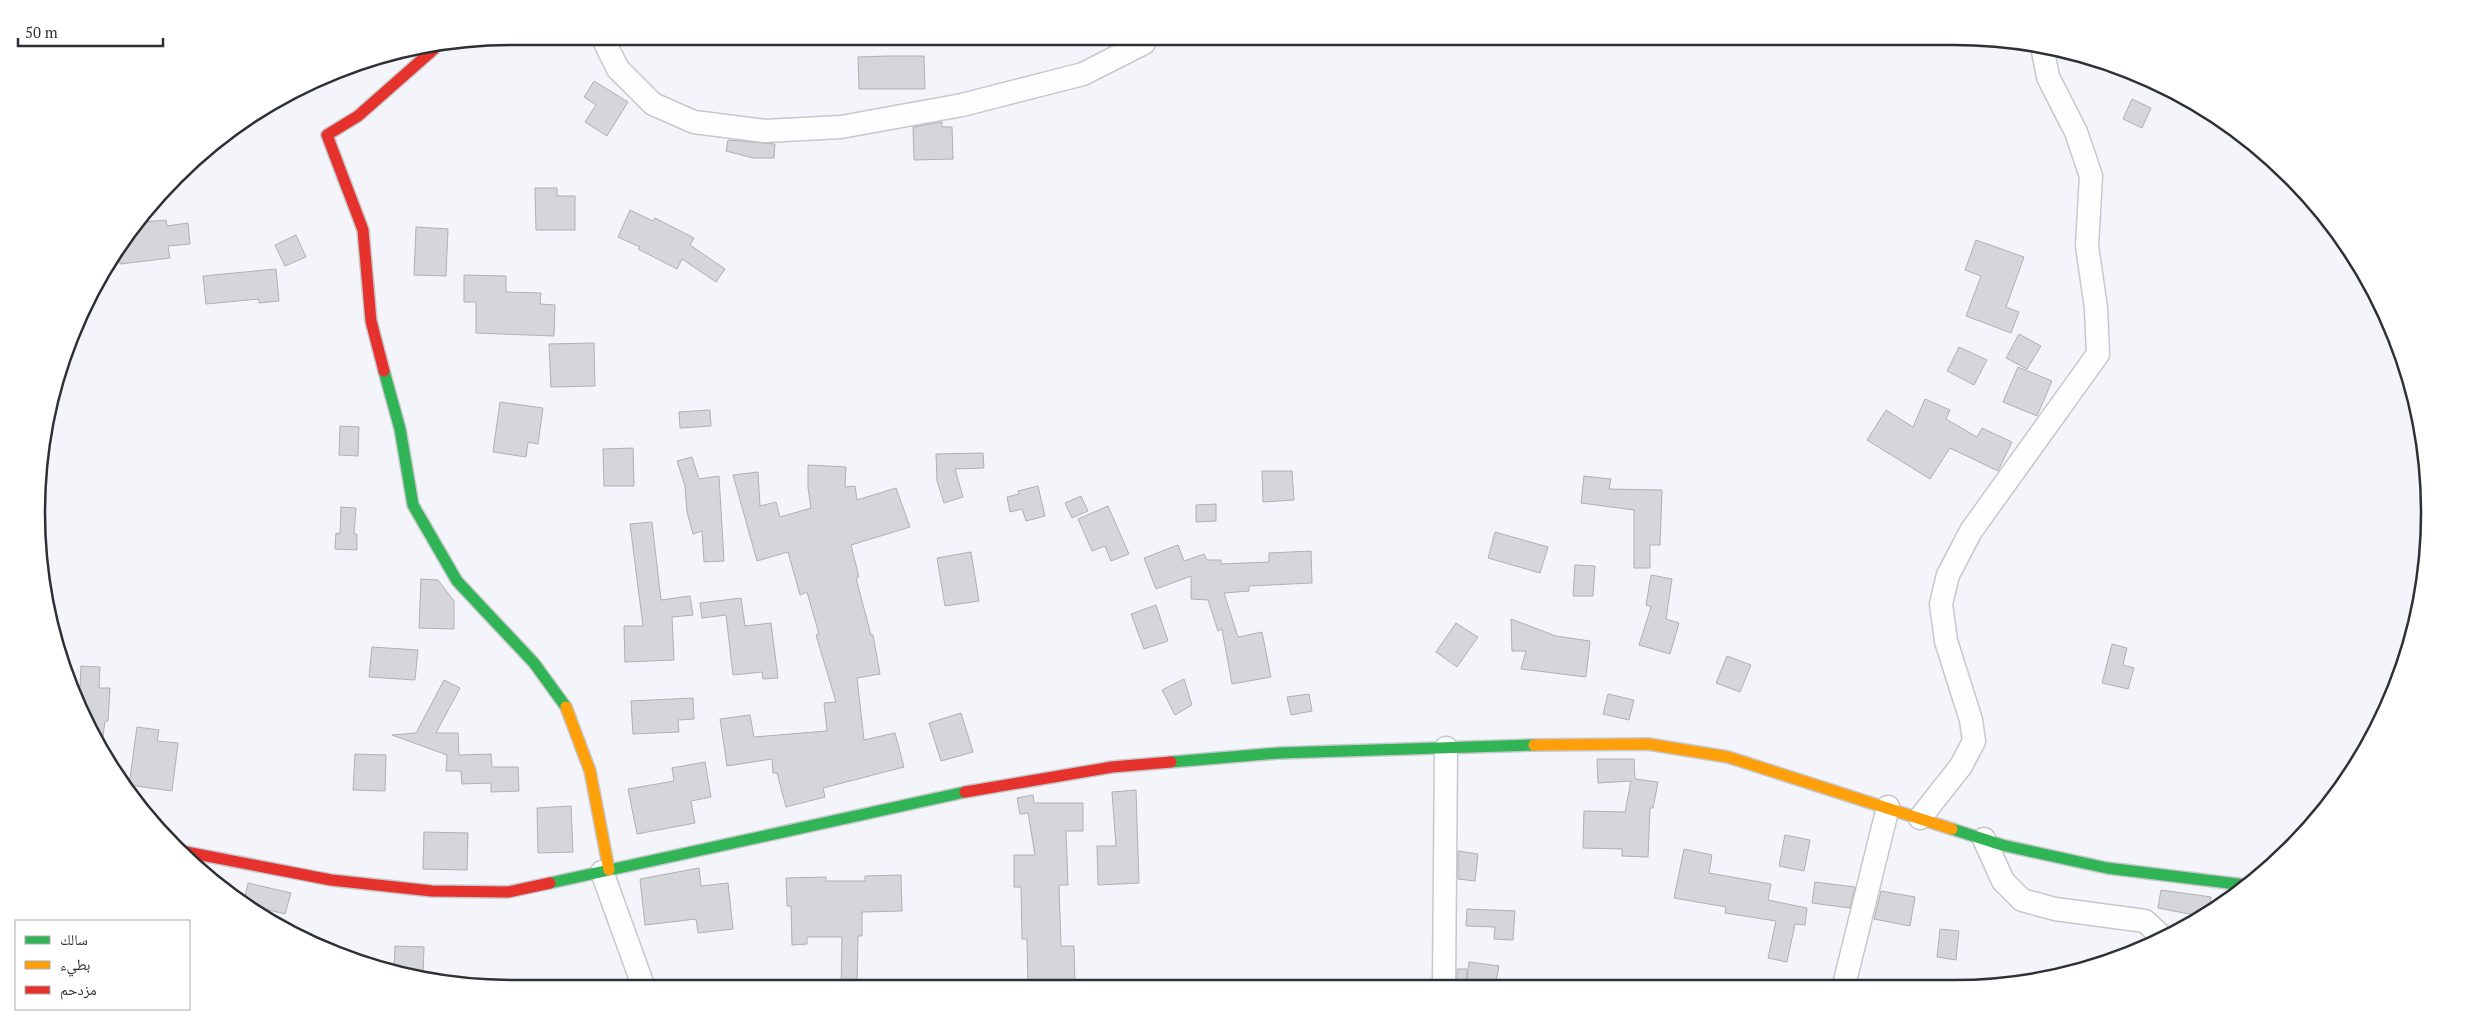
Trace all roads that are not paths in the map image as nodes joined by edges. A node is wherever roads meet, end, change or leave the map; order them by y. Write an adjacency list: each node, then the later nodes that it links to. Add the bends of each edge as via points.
1 (606, 45): 2 (street, via 618,69 653,104 694,122 765,131 842,127 962,105 1083,74)
2 (1140, 45)
3 (430, 52): 10 (main road, via 358,116 327,135 363,230 371,320 400,429 413,506 457,581 534,663 569,710 590,771)
4 (2044, 54): 7 (street, via 2048,77 2076,132 2091,176 2087,246 2096,308 2098,354 1971,530 1948,575 1941,604 1946,640 1971,720 1974,740 1962,766)
5 (1446, 748): 6 (main road, via 1648,744 1728,757); 10 (main road, via 1279,753 1112,767 999,785); 14 (street)
6 (1888, 808): 7 (main road); 15 (street)
7 (1920, 818): 8 (main road)
8 (1984, 839): 11 (main road, via 2107,868); 12 (street, via 2003,881 2022,900 2055,909 2144,921)
9 (196, 856): 10 (main road, via 331,880 432,891 508,892)
10 (606, 871): 13 (street)
11 (2236, 885)
12 (2158, 933)
13 (641, 980)
14 (1444, 980)
15 (1845, 980)

